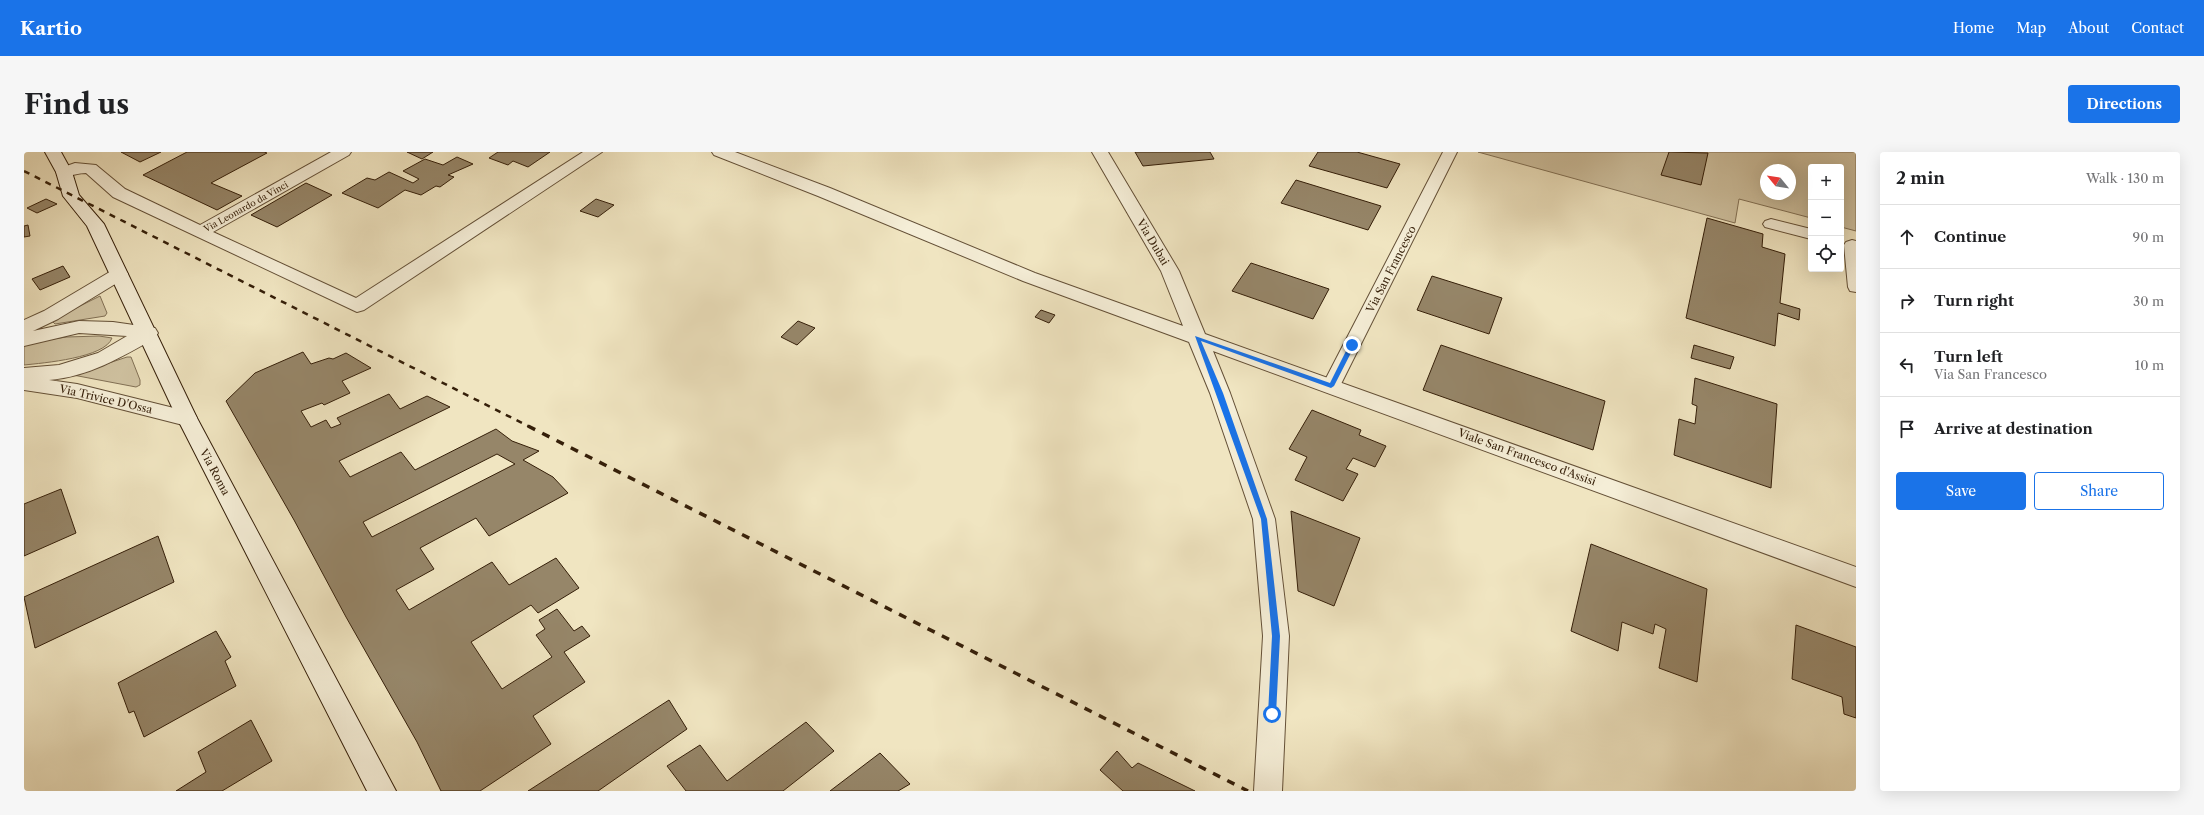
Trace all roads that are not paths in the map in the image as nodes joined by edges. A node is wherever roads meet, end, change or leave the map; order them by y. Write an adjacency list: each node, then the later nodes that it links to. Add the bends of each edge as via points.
1 (82, 152): 7 (street)
2 (343, 152): 9 (street, Via Leonardo da Vinci)
3 (594, 152): 9 (street, via 357,306)
4 (720, 152): 16 (street, Viale San Francesco d'Assisi, via 1029,277)
5 (1100, 152): 16 (street, Via Dubai, via 1170,271)
6 (1450, 152): 20 (lane, Via San Francesco)
7 (59, 162): 9 (street, Via Leonardo da Vinci, via 75,168 90,168 119,193); 12 (street, Via Roma, via 71,196 95,224)
8 (1771, 224): 10 (lane)
9 (200, 232)
10 (1808, 233)
11 (1850, 245): 13 (lane)
12 (119, 274): 14 (street, via 51,315); 15 (street, Via Roma)
13 (1856, 287)
14 (24, 327)
15 (148, 333): 17 (street, via 79,327); 18 (street, Via Trivice D'Ossa, via 105,358 60,372); 21 (street, Via Roma)
16 (1197, 337): 20 (street, Viale San Francesco d'Assisi); 24 (street, Via Dubai, via 1220,393 1264,519 1276,636)
17 (24, 340)
18 (24, 374)
19 (24, 383): 21 (street, Via Trivice D'Ossa, via 77,391)
20 (1331, 386): 22 (street, Viale San Francesco d'Assisi)
21 (186, 418): 23 (street, Via Roma)
22 (1856, 577)
23 (382, 791)
24 (1268, 791)

